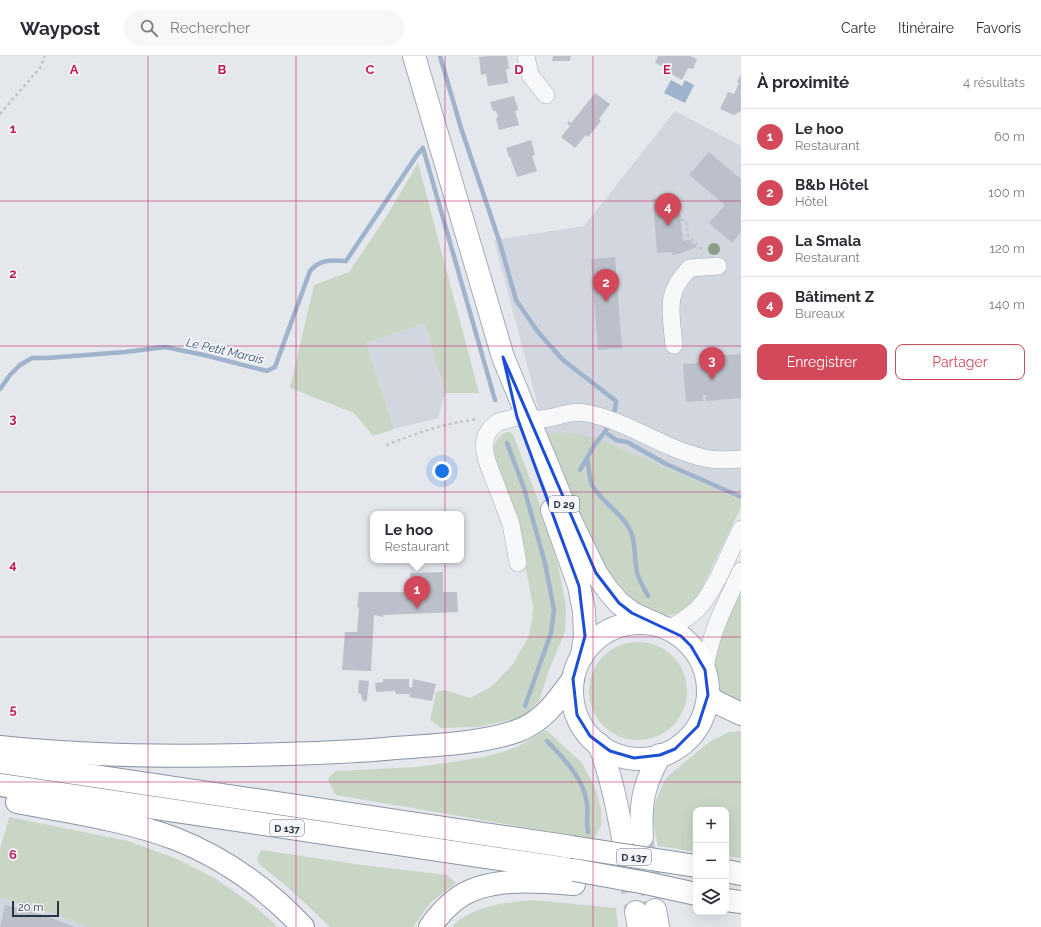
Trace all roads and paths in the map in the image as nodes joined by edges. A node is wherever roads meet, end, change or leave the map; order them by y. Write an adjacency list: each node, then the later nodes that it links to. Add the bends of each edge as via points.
1 (45, 56): 5 (path, via 40,68)
2 (414, 56): 9 (main road, D 29)
3 (526, 56): 4 (street, via 530,75)
4 (546, 95)
5 (0, 114)
6 (681, 219): 7 (path, via 686,222 688,236)
7 (718, 266): 8 (street, via 690,268 680,277 671,304)
8 (674, 345)
9 (523, 418): 12 (street, via 544,420 584,412 623,424 664,444 706,459); 14 (street, via 495,424 486,436 484,446 487,461 511,524); 16 (main road, D 29, via 596,573 619,604 632,613); 17 (main road, D 29, via 579,586 584,611 585,636)
10 (484, 419): 11 (path, via 431,428)
11 (386, 445)
12 (741, 459)
13 (741, 529): 16 (street, via 701,606 690,616)
14 (518, 563)
15 (741, 571): 18 (street, via 711,638)
16 (664, 627): 17 (main road, via 644,623 615,628 602,634); 18 (main road, via 681,636 691,646)
17 (582, 656): 19 (main road)
18 (705, 670): 20 (main road)
19 (573, 679): 22 (main road, via 573,703 577,715 582,726); 23 (main road, via 547,713 531,724 491,738 466,742 357,752 187,757 115,756)
20 (708, 695): 21 (main road, via 716,702); 24 (main road, via 705,711 698,726 675,749)
21 (741, 714)
22 (598, 744): 24 (main road, via 628,757 647,758); 24 (main road, via 632,837 646,783)
23 (0, 747)
24 (660, 755)
25 (0, 762): 28 (main road, D 137, bridge)
26 (0, 785): 31 (main road, D 137)
27 (0, 799): 36 (main road, via 97,817 176,840 242,875 268,894)
28 (693, 866)
29 (729, 872): 30 (main road)
30 (741, 874)
31 (574, 877): 32 (main road, D 137, bridge, via 646,882); 33 (main road, via 646,895); 37 (main road, via 484,886 455,899)
32 (693, 893)
33 (693, 898)
34 (729, 900): 35 (main road)
35 (741, 902)
36 (303, 927)
37 (430, 927)

